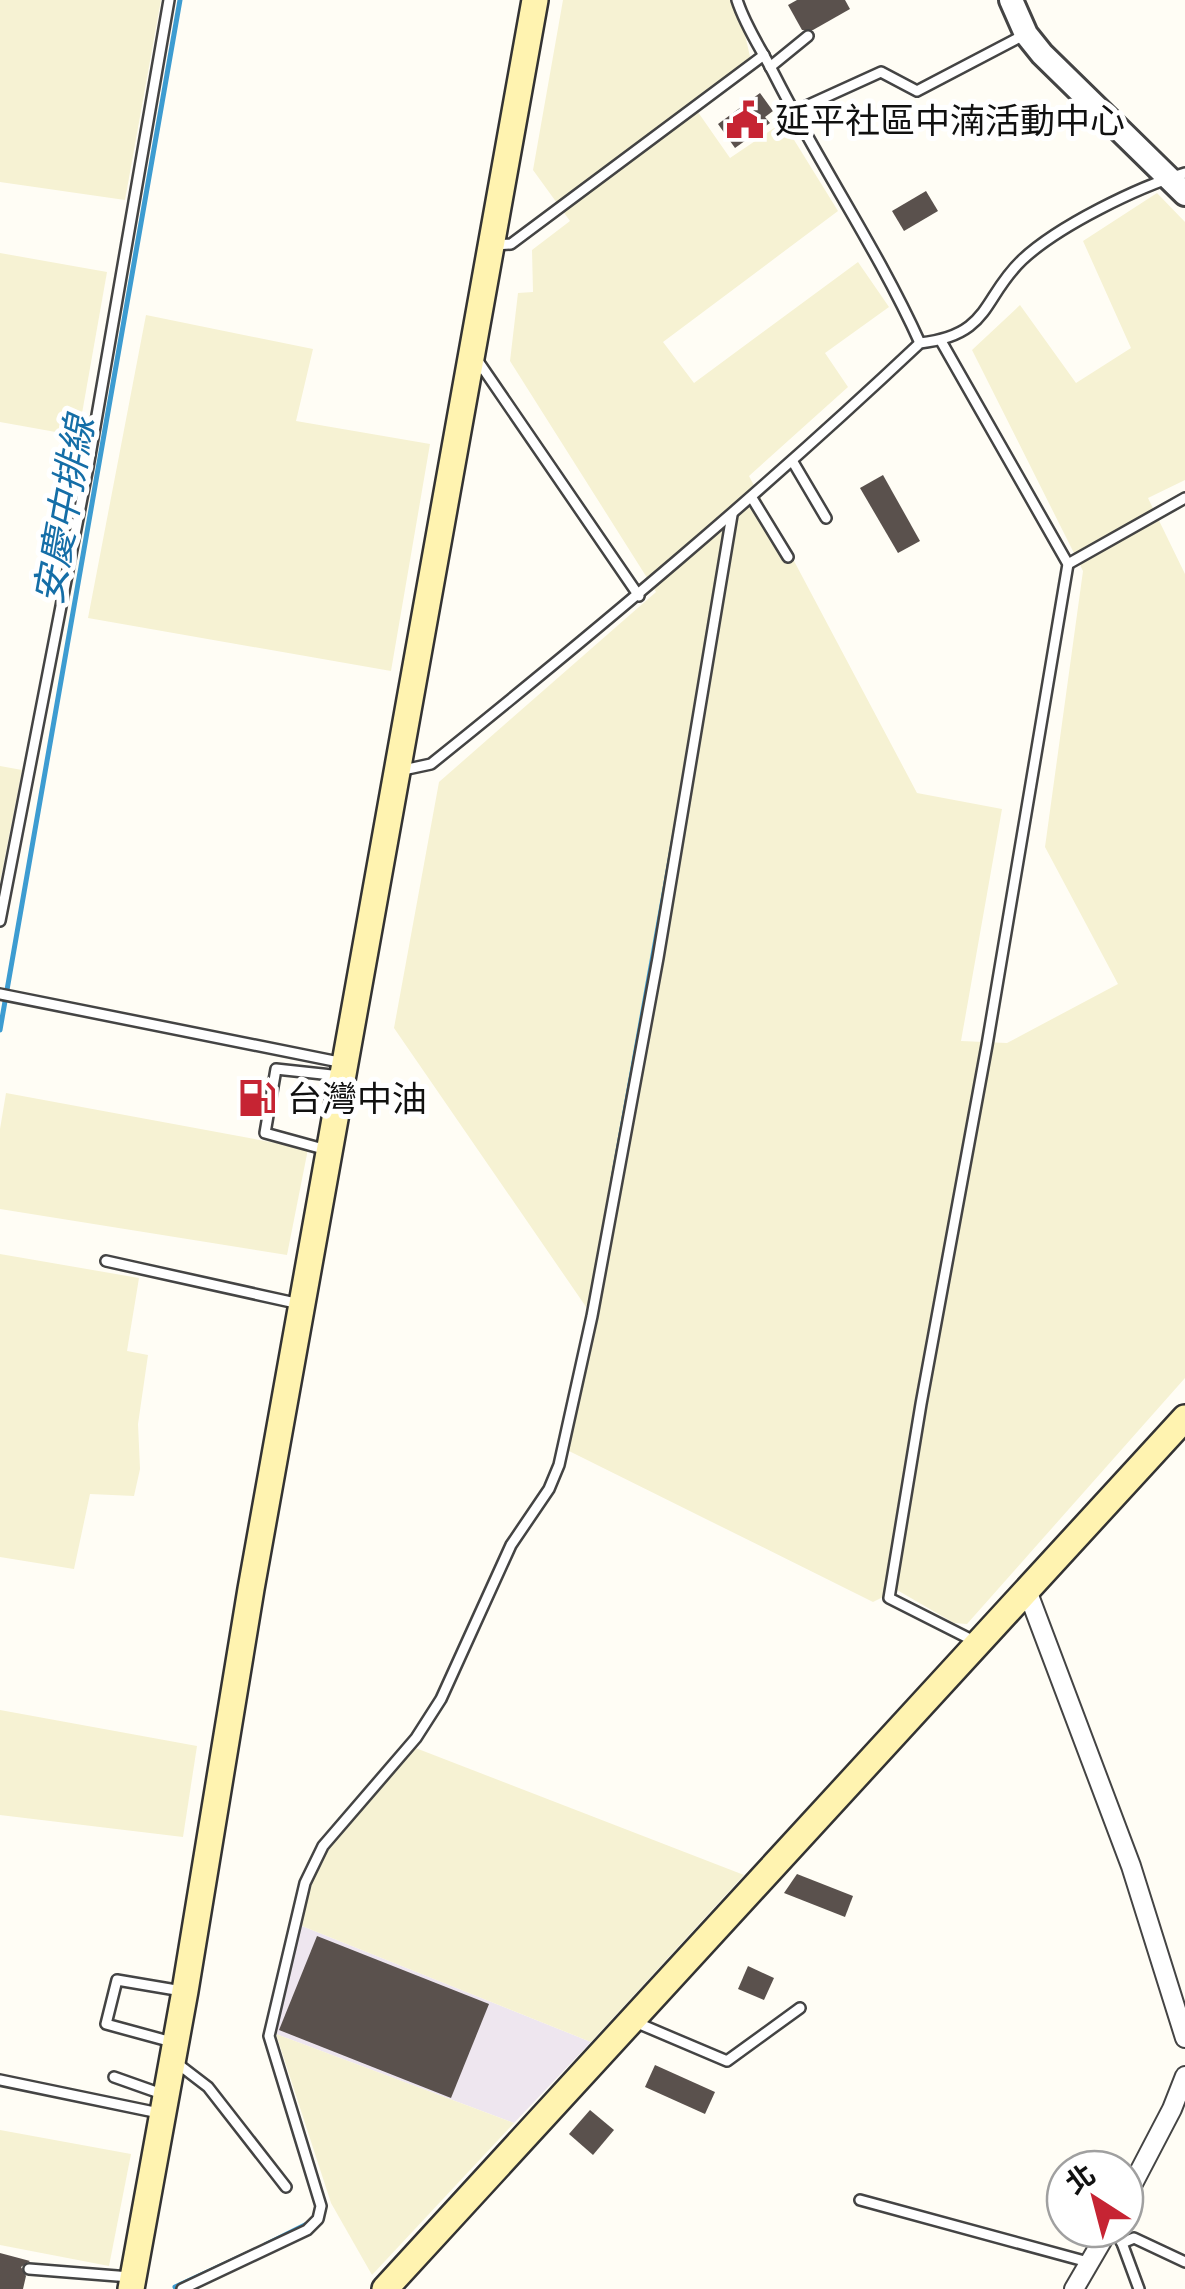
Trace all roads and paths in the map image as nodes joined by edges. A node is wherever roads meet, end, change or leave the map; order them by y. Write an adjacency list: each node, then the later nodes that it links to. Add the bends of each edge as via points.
1 (169, 0): 24 (lane)
2 (535, 0): 11 (main road)
3 (738, 0): 7 (lane)
4 (1011, 0): 5 (street)
5 (1026, 34): 9 (lane, via 916,91 881,72); 10 (street)
6 (808, 36): 8 (lane)
7 (764, 54): 8 (lane); 11 (lane, via 511,244)
8 (770, 67): 9 (lane)
9 (793, 112): 13 (lane)
10 (1180, 182): 12 (lane, via 1070,225 1021,261 981,319)
11 (490, 245): 14 (main road)
12 (941, 340): 13 (lane); 21 (lane)
13 (920, 343): 15 (lane)
14 (471, 350): 22 (lane); 23 (main road)
15 (793, 462): 16 (lane); 19 (lane)
16 (752, 498): 18 (lane); 20 (lane)
17 (1185, 498): 21 (lane)
18 (732, 515): 22 (lane); 53 (lane, via 596,1297 559,1464 510,1545 441,1699 323,1846 305,1883 269,2036 321,2206 318,2219 308,2230)
19 (826, 518)
20 (788, 557)
21 (1068, 564): 32 (lane, via 889,1598)
22 (639, 596): 23 (lane, via 432,764)
23 (400, 770): 26 (main road)
24 (0, 920)
25 (0, 994): 26 (lane)
26 (345, 1070): 27 (main road); 27 (lane, via 276,1069 265,1133)
27 (330, 1150): 29 (main road)
28 (106, 1260): 29 (lane)
29 (302, 1305): 33 (main road)
30 (1185, 1418): 31 (main road)
31 (1028, 1593): 32 (main road); 36 (street, via 1131,1866)
32 (979, 1644): 35 (main road)
33 (185, 1991): 37 (main road); 37 (lane, via 117,1980 106,2024)
34 (800, 2008): 35 (lane, via 727,2062)
35 (633, 2020): 54 (main road)
36 (1185, 2038)
37 (173, 2051): 41 (main road); 44 (lane)
38 (114, 2076): 41 (lane)
39 (1185, 2076): 42 (street)
40 (0, 2080): 41 (lane)
41 (163, 2104): 52 (main road)
42 (1179, 2112): 43 (street)
43 (1145, 2167)
44 (286, 2187)
45 (860, 2200): 49 (lane)
46 (1145, 2243): 50 (lane)
47 (1100, 2249): 49 (street)
48 (1121, 2249): 56 (lane)
49 (1088, 2262): 55 (street)
50 (1185, 2262)
51 (29, 2269): 52 (lane)
52 (132, 2283)
53 (182, 2289)
54 (385, 2289)
55 (1074, 2289)
56 (1139, 2289)

